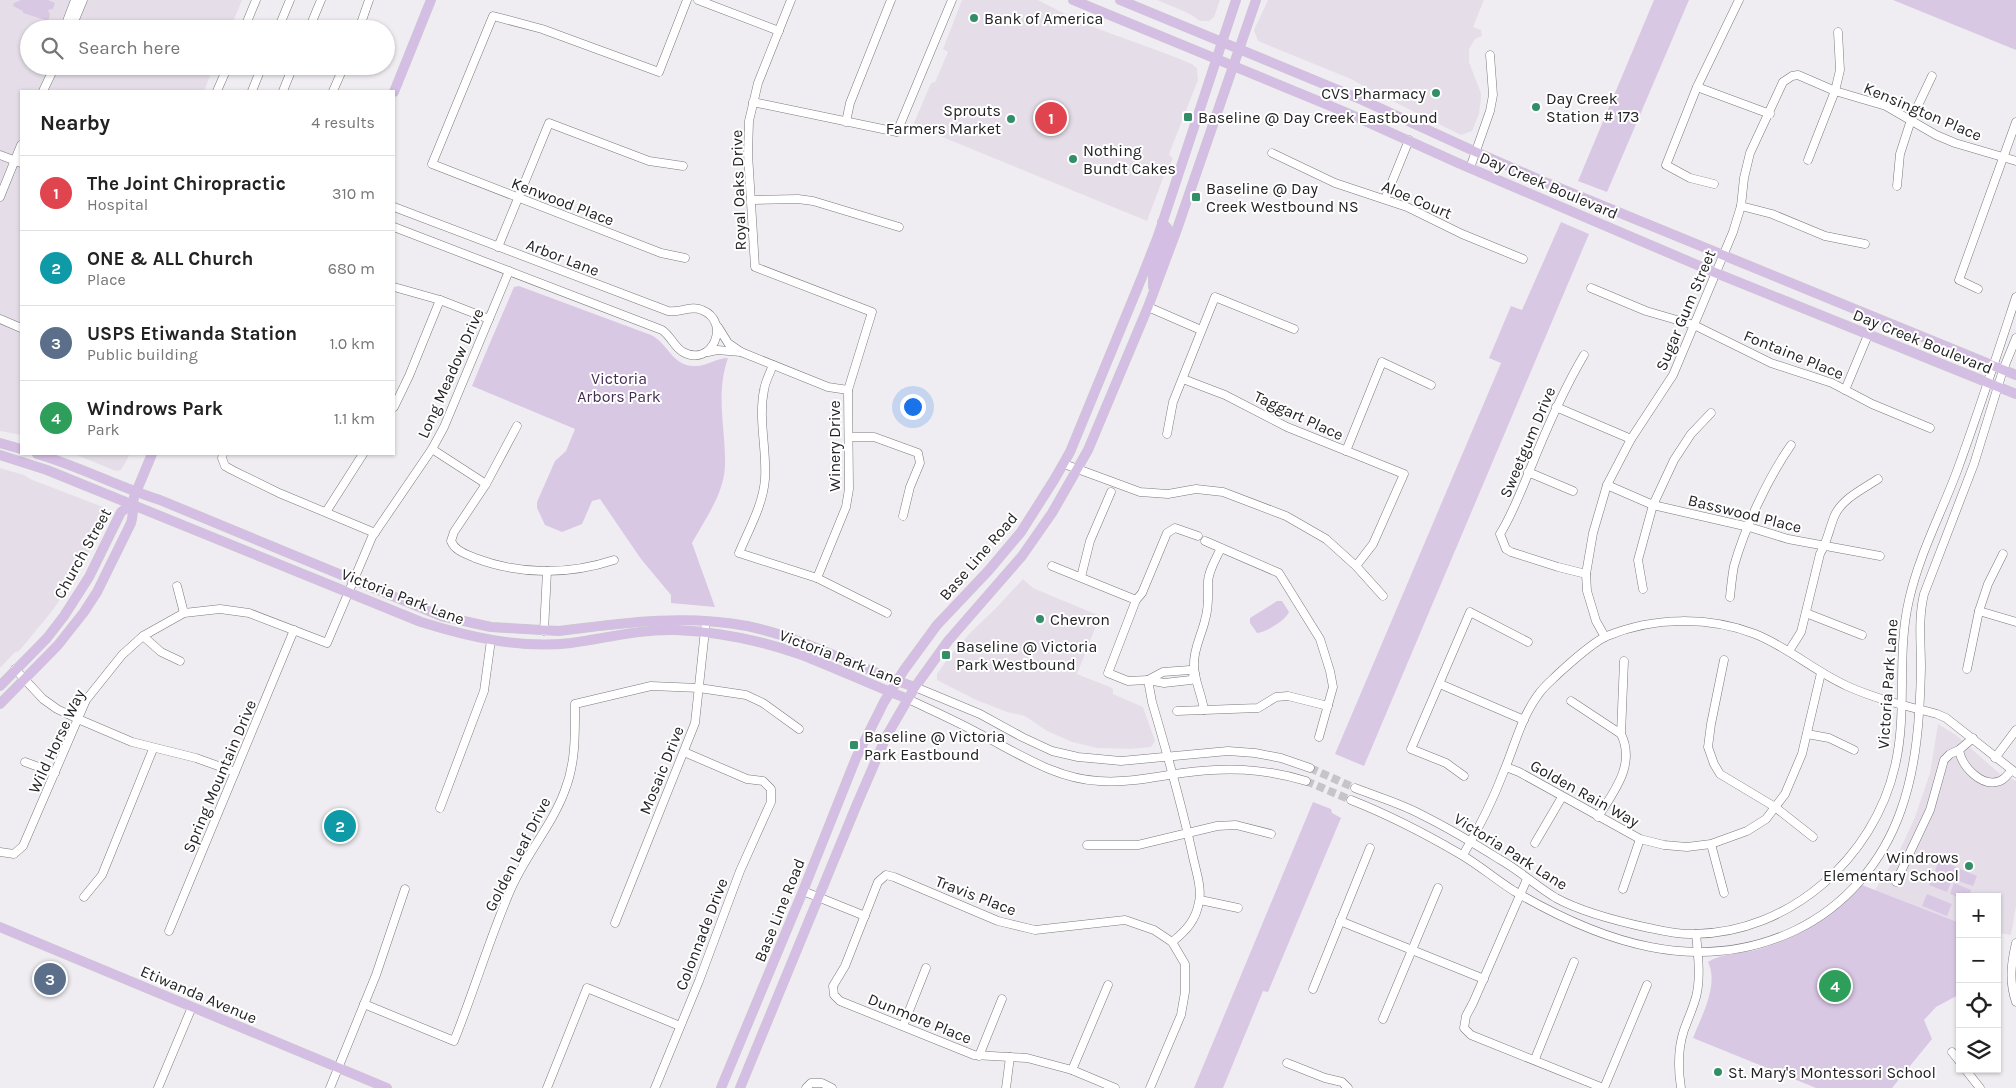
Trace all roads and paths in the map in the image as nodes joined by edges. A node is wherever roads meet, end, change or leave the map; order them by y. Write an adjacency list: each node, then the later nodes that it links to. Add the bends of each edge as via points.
1 (75, 0): 18 (street)
2 (83, 0): 19 (street)
3 (256, 0): 20 (street)
4 (290, 0): 21 (street)
5 (321, 0): 22 (street)
6 (369, 0): 23 (street)
7 (431, 0): 46 (main road)
8 (687, 0): 66 (street, Kenwood Place, via 659,72 542,29 493,16 432,164)
9 (698, 0): 24 (street)
10 (791, 0): 24 (street, Royal Oaks Drive)
11 (891, 0): 51 (street, via 850,103)
12 (952, 0): 51 (street, via 897,132)
13 (1073, 0): 29 (main road, Day Creek Boulevard)
14 (1120, 0): 26 (main road, Day Creek Boulevard)
15 (1236, 0): 26 (main road, Base Line Road)
16 (1256, 0): 27 (main road, Base Line Road)
17 (1739, 0): 40 (street)
18 (67, 20)
19 (75, 20)
20 (248, 20)
21 (282, 20)
22 (313, 20)
23 (362, 20)
24 (778, 31): 48 (street, Royal Oaks Drive)
25 (1838, 32): 47 (street, via 1840,70)
26 (1221, 42): 27 (main road, Day Creek Boulevard); 29 (main road, Base Line Road)
27 (1238, 49): 30 (main road, Base Line Road); 54 (main road, Day Creek Boulevard, via 1360,99)
28 (1490, 55): 54 (street, via 1492,102)
29 (1216, 60): 30 (main road, Day Creek Boulevard); 71 (main road, Base Line Road)
30 (1233, 66): 53 (main road, Day Creek Boulevard); 84 (main road, Base Line Road)
31 (49, 75): 39 (street)
32 (51, 75): 39 (street)
33 (224, 75): 42 (street)
34 (258, 75): 43 (street)
35 (289, 75): 44 (street)
36 (340, 75): 45 (street)
37 (1792, 76): 47 (street, Kensington Place, via 1804,77); 49 (street, Sugar Gum Street, via 1783,82)
38 (1932, 76): 50 (street)
39 (48, 81): 41 (street)
40 (1697, 87): 49 (street); 63 (street, via 1666,165 1690,178)
41 (44, 90)
42 (217, 90)
43 (252, 90)
44 (283, 90)
45 (333, 90)
46 (395, 90)
47 (1835, 90): 50 (street, Kensington Place, via 1886,106); 58 (street)
48 (753, 102): 51 (street); 68 (street, Royal Oaks Drive, via 748,154)
49 (1770, 114): 69 (street, Sugar Gum Street, via 1750,153)
50 (1911, 120): 57 (street, Kensington Place, via 1955,143); 64 (street, via 1900,154)
51 (846, 122)
52 (2016, 122): 57 (street)
53 (1409, 140): 62 (main road, Day Creek Boulevard); 67 (street)
54 (1476, 152): 62 (street); 76 (main road, Day Creek Boulevard)
55 (1272, 154): 67 (street, Aloe Court)
56 (0, 155): 60 (street)
57 (2003, 156): 59 (street, Kensington Place); 83 (street, via 1959,280)
58 (1808, 160)
59 (2016, 161)
60 (18, 162): 65 (street)
61 (682, 166): 66 (street, via 649,160 549,123)
62 (1470, 168): 80 (main road, Day Creek Boulevard)
63 (1714, 184)
64 (1898, 186)
65 (0, 196)
66 (518, 198): 75 (street); 77 (street, Kenwood Place, via 661,253)
67 (1384, 199): 78 (street, Aloe Court)
68 (752, 200): 73 (street, via 813,201); 88 (street, Royal Oaks Drive, via 755,267)
69 (1741, 206): 74 (street, via 1772,214 1825,236); 76 (street, Sugar Gum Street)
70 (395, 207): 75 (street, Arbor Lane)
71 (1162, 222): 84 (main road, via 1168,230 1153,270); 130 (main road, Base Line Road)
72 (395, 227): 79 (street, Arbor Lane)
73 (899, 227)
74 (1865, 244)
75 (498, 247): 92 (street, Arbor Lane, via 668,312 700,309 712,316)
76 (1723, 256): 80 (street, Sugar Gum Street); 102 (main road, Day Creek Boulevard)
77 (685, 258)
78 (1523, 259)
79 (509, 271): 90 (street, Long Meadow Drive); 99 (street, Arbor Lane, via 662,330 683,352 696,356)
80 (1716, 273): 91 (street, Sugar Gum Street); 96 (main road, Day Creek Boulevard)
81 (395, 286): 86 (street)
82 (1591, 288): 91 (street, Fontaine Place, via 1646,312)
83 (1978, 289)
84 (1153, 292): 87 (main road, Base Line Road)
85 (2016, 297): 102 (street, Victoria Park Lane)
86 (440, 300): 90 (street); 112 (street)
87 (1148, 307): 95 (street); 131 (main road, Base Line Road)
88 (872, 312): 109 (street, Winery Drive)
89 (0, 319): 93 (street)
90 (489, 319): 122 (street, Long Meadow Drive, via 450,416)
91 (1694, 325): 110 (street, Fontaine Place, via 1771,364 1816,376); 119 (street, Sugar Gum Street, via 1673,375)
92 (717, 326): 98 (street, Arbor Lane, via 728,343); 99 (street, via 716,340)
93 (20, 328)
94 (1294, 329): 95 (street, via 1215,297)
95 (1201, 330): 105 (street)
96 (1868, 335): 106 (main road, Day Creek Boulevard); 110 (street)
97 (2016, 338): 103 (street, Victoria Park Lane)
98 (741, 352): 99 (street, Arbor Lane, via 717,350); 101 (street, Arbor Lane)
99 (706, 353)
100 (1584, 354): 113 (street, Sweetgum Drive)
101 (773, 365): 109 (street, Arbor Lane, via 828,387); 155 (street, via 764,390 765,481 759,506 739,552)
102 (1993, 366): 103 (main road, Day Creek Boulevard); 106 (street, Victoria Park Lane)
103 (2004, 370): 104 (main road, Day Creek Boulevard); 108 (street, Victoria Park Lane)
104 (2016, 375)
105 (1183, 379): 117 (street, via 1173,402); 124 (street, Taggart Place)
106 (1987, 382): 108 (main road, Day Creek Boulevard); 197 (street, Victoria Park Lane, via 1908,601 1903,636)
107 (1431, 385): 124 (street, via 1382,362)
108 (1998, 387): 111 (main road, Day Creek Boulevard); 199 (street, Victoria Park Lane, via 1974,464 1924,594 1920,617)
109 (848, 390): 118 (street, Winery Drive)
110 (1845, 390): 116 (street, Fontaine Place)
111 (2016, 394)
112 (395, 405)
113 (1556, 408): 119 (street); 132 (street, Sweetgum Drive)
114 (1711, 413): 140 (street, via 1691,434 1674,460)
115 (517, 426): 134 (street)
116 (1930, 428)
117 (1167, 434)
118 (849, 437): 142 (street, via 874,437 918,453 920,463); 155 (street, Winery Drive, via 850,489 846,507)
119 (1631, 439): 135 (street, Sugar Gum Street)
120 (0, 443): 123 (main road)
121 (1791, 445): 143 (street, via 1774,469)
122 (432, 448): 134 (street); 144 (street, Long Meadow Drive)
123 (20, 450)
124 (1346, 451): 151 (street, Taggart Place, via 1404,474 1374,544)
125 (0, 455): 139 (main road, Victoria Park Lane)
126 (40, 455): 137 (main road, Victoria Park Lane)
127 (152, 455): 137 (main road, Church Street)
128 (362, 455): 141 (street)
129 (223, 456): 141 (street, via 226,466 232,470)
130 (1064, 464): 131 (street); 188 (main road, Base Line Road, via 1021,532 937,625)
131 (1079, 469): 151 (street, via 1140,492 1168,494 1196,489 1238,496 1306,526); 191 (main road, Base Line Road, via 1022,556 948,641)
132 (1528, 472): 136 (street); 153 (street, Sweetgum Drive, via 1500,534 1502,542 1511,552)
133 (1878, 479): 145 (street, via 1849,498 1835,515)
134 (486, 484): 152 (street, via 454,532 451,541 456,550 494,565)
135 (1607, 485): 140 (street, Basswood Place); 153 (street, Sugar Gum Street, via 1593,533)
136 (1573, 491)
137 (136, 492): 139 (main road, Church Street); 156 (main road, Victoria Park Lane)
138 (1111, 492): 154 (street, via 1090,541)
139 (132, 504): 159 (main road, Victoria Park Lane); 182 (main road, Church Street, via 120,512 89,577 68,610 47,638); 186 (main road, Church Street, via 131,523 97,592 58,645)
140 (1654, 504): 143 (street, Basswood Place); 158 (street, via 1638,560)
141 (326, 512): 144 (street)
142 (903, 516)
143 (1749, 527): 145 (street, Basswood Place); 161 (street, via 1734,567)
144 (375, 532): 156 (street, Long Meadow Drive)
145 (1825, 546): 148 (street, Basswood Place); 163 (street, via 1820,554)
146 (1220, 548): 162 (street, via 1175,528 1167,533 1142,593); 185 (street, via 1207,584 1208,606 1194,657); 198 (street, via 1279,573 1320,639 1333,687)
147 (2003, 554): 164 (street, via 1988,584)
148 (1880, 556)
149 (614, 560): 152 (street)
150 (1052, 566): 154 (street)
151 (1356, 566): 160 (street)
152 (548, 571): 170 (street)
153 (1586, 574): 174 (street, Sugar Gum Street, via 1587,591 1596,621)
154 (1081, 577): 162 (street)
155 (817, 578): 166 (street)
156 (353, 580): 159 (street, Long Meadow Drive); 170 (main road, Victoria Park Lane, via 441,616 491,627)
157 (177, 586): 165 (street)
158 (1643, 589)
159 (348, 592): 175 (main road, Victoria Park Lane, via 421,622); 177 (street, Long Meadow Drive)
160 (1383, 596)
161 (1730, 597)
162 (1136, 600): 187 (street, via 1108,673 1128,682)
163 (1806, 612): 172 (street); 178 (street, via 1801,632)
164 (1980, 612): 168 (street); 183 (street)
165 (184, 613): 169 (street, Wild Horse Way, via 220,609 249,613); 173 (street, Wild Horse Way)
166 (887, 613)
167 (706, 621): 170 (main road, Victoria Park Lane, via 662,620); 171 (street, Mosaic Drive); 188 (main road, Victoria Park Lane, via 749,626 794,640)
168 (2016, 622)
169 (294, 630): 177 (street, Wild Horse Way); 219 (street, Spring Mountain Drive)
170 (544, 631)
171 (705, 632): 175 (main road, Victoria Park Lane, via 651,631 568,643); 192 (street, Mosaic Drive); 193 (main road, Victoria Park Lane, via 769,644)
172 (1862, 635)
173 (143, 636): 179 (street, via 161,652); 202 (street, Wild Horse Way, via 122,655 86,700)
174 (1606, 637): 178 (street, via 1653,623 1688,621 1719,624 1755,634); 203 (street, via 1569,663 1538,694)
175 (491, 640): 229 (street, via 484,691)
176 (1528, 642): 189 (street, via 1470,612)
177 (327, 643)
178 (1789, 651): 184 (street)
179 (180, 660)
180 (1724, 660): 228 (street, via 1708,747 1720,774)
181 (1624, 661): 206 (street)
182 (16, 669): 186 (street); 190 (main road, Church Street)
183 (1967, 669)
184 (1821, 672): 197 (street, via 1874,697); 207 (street, Golden Rain Way)
185 (1195, 674): 187 (street, via 1191,680 1170,683); 200 (street)
186 (25, 680): 196 (main road, Church Street); 202 (street, via 42,698)
187 (1148, 680): 214 (street)
188 (896, 681): 191 (main road, Victoria Park Lane); 193 (main road, Base Line Road)
189 (1440, 684): 203 (street); 223 (street, via 1411,749 1446,762)
190 (0, 686)
191 (915, 687): 194 (main road, Base Line Road); 214 (street, Victoria Park Lane, via 980,714 1052,751 1121,761)
192 (699, 688): 204 (street, via 746,695); 213 (street, Mosaic Drive, via 695,723); 272 (street, Golden Leaf Drive, via 651,686 575,704 576,740 565,790 513,884 454,1041)
193 (890, 692): 194 (main road, Victoria Park Lane); 247 (main road, Base Line Road, via 856,758)
194 (908, 698): 222 (street, Victoria Park Lane, via 1060,774 1098,781); 251 (main road, Base Line Road, via 875,760)
195 (1571, 701): 206 (street)
196 (0, 704)
197 (1903, 705): 199 (street); 259 (street, Victoria Park Lane, via 1896,764 1884,804 1859,847 1841,868 1811,894 1767,917 1738,929)
198 (1328, 706): 200 (street, via 1288,696 1276,697 1258,708); 208 (street)
199 (1919, 709): 209 (street, via 1946,718); 263 (street, Victoria Park Lane, via 1912,771 1901,809 1880,854 1857,884 1821,916 1786,935 1742,948)
200 (1204, 710): 201 (street)
201 (1177, 711)
202 (78, 719): 210 (street); 221 (street, Wild Horse Way)
203 (1524, 720): 217 (street)
204 (799, 729)
205 (2016, 730): 215 (street)
206 (1621, 734): 230 (street, via 1626,744 1624,775)
207 (1807, 734): 211 (street, via 1829,738); 228 (street, Golden Rain Way, via 1794,775)
208 (1319, 737)
209 (1973, 738): 212 (street); 215 (street)
210 (153, 749): 219 (street, via 196,758); 250 (street, via 102,875)
211 (1854, 750)
212 (1959, 750): 220 (street, via 1968,770 1988,781 2002,780); 243 (street, via 1944,760 1930,810)
213 (684, 752): 256 (street, Mosaic Drive); 275 (street, Colonnade Drive, via 763,782 771,789 771,802 740,871)
214 (1167, 757): 218 (street, Victoria Park Lane, via 1228,750 1281,758); 222 (street)
215 (1995, 758): 220 (street)
216 (25, 762): 221 (street)
217 (1506, 767): 226 (street, Golden Rain Way); 235 (street)
218 (1310, 768)
219 (235, 772): 258 (street, Spring Mountain Drive)
220 (2014, 772)
221 (55, 773): 240 (street, Wild Horse Way, via 23,846 14,854)
222 (1172, 775): 224 (street, Victoria Park Lane, via 1252,769); 231 (street)
223 (1464, 776)
224 (1306, 781)
225 (1355, 788): 235 (street, Victoria Park Lane, via 1424,815)
226 (1562, 797): 230 (street, Golden Rain Way); 236 (street)
227 (1351, 800): 241 (street, Victoria Park Lane, via 1396,818)
228 (1776, 807): 233 (street); 237 (street, Golden Rain Way, via 1766,819 1746,831)
229 (440, 808)
230 (1598, 817): 234 (street, Golden Rain Way)
231 (1188, 833): 232 (street, via 1236,825); 238 (street, via 1138,844); 252 (street)
232 (1271, 834)
233 (1813, 837)
234 (1640, 839): 237 (street, Golden Rain Way, via 1664,845); 246 (street)
235 (1470, 842): 241 (street); 242 (street, Victoria Park Lane)
236 (1535, 843)
237 (1711, 844): 248 (street)
238 (1087, 845)
239 (1370, 848): 255 (street)
240 (0, 852)
241 (1463, 855): 249 (street, Victoria Park Lane)
242 (1527, 879): 249 (street); 259 (street, Victoria Park Lane, via 1563,901 1612,918 1652,929)
243 (1896, 882)
244 (1438, 888): 262 (street)
245 (405, 889): 272 (street)
246 (1623, 889)
247 (803, 891): 251 (street); 292 (main road, Base Line Road)
248 (1724, 893)
249 (1520, 894): 263 (street, Victoria Park Lane, via 1551,912 1614,939 1672,951); 266 (street)
250 (84, 897)
251 (817, 897): 254 (street); 293 (main road, Base Line Road)
252 (1200, 900): 253 (street); 260 (street, via 1187,930)
253 (1238, 908)
254 (865, 916): 260 (street, Travis Place, via 878,882 886,875 998,921 1034,930 1125,920 1154,930); 276 (street, Dunmore Place, via 845,966 833,986 834,995 840,1001)
255 (1340, 921): 262 (street); 269 (street)
256 (615, 923)
257 (0, 927): 273 (main road, Etiwanda Avenue)
258 (169, 931)
259 (1696, 934): 263 (street)
260 (1172, 942): 297 (street, via 1185,964 1186,992 1181,1015)
261 (2016, 943): 271 (street, via 2011,967)
262 (1413, 950): 266 (street); 274 (street)
263 (1698, 951): 300 (street, via 1697,995 1680,1047)
264 (1574, 962): 281 (street)
265 (926, 968): 276 (street)
266 (1484, 979): 281 (street, via 1466,1016 1464,1028 1471,1036)
267 (1108, 985): 284 (street)
268 (1647, 985): 299 (street)
269 (1313, 989)
270 (1002, 1000): 278 (street)
271 (2016, 1002)
272 (364, 1004): 283 (street)
273 (192, 1007): 283 (main road, Etiwanda Avenue); 287 (street)
274 (1383, 1019)
275 (680, 1026): 290 (street, via 587,988); 291 (street, Colonnade Drive)
276 (903, 1026): 278 (street, Dunmore Place)
277 (1952, 1052): 280 (street)
278 (979, 1056): 279 (street, Dunmore Place)
279 (1010, 1057): 284 (street, Dunmore Place, via 1027,1058); 295 (street)
280 (1956, 1057)
281 (1535, 1060): 299 (street)
282 (1287, 1063): 298 (street, via 1342,1082)
283 (338, 1068): 288 (street); 289 (main road, Etiwanda Avenue)
284 (1072, 1070): 296 (street, Dunmore Place)
285 (1968, 1073): 301 (street)
286 (809, 1086): 294 (street, via 822,1083)
287 (158, 1088)
288 (330, 1088)
289 (387, 1088)
290 (548, 1088)
291 (655, 1088)
292 (721, 1088)
293 (740, 1088)
294 (832, 1088)
295 (1006, 1088)
296 (1115, 1088)
297 (1150, 1088)
298 (1348, 1088)
299 (1604, 1088)
300 (1682, 1088)
301 (1980, 1088)

